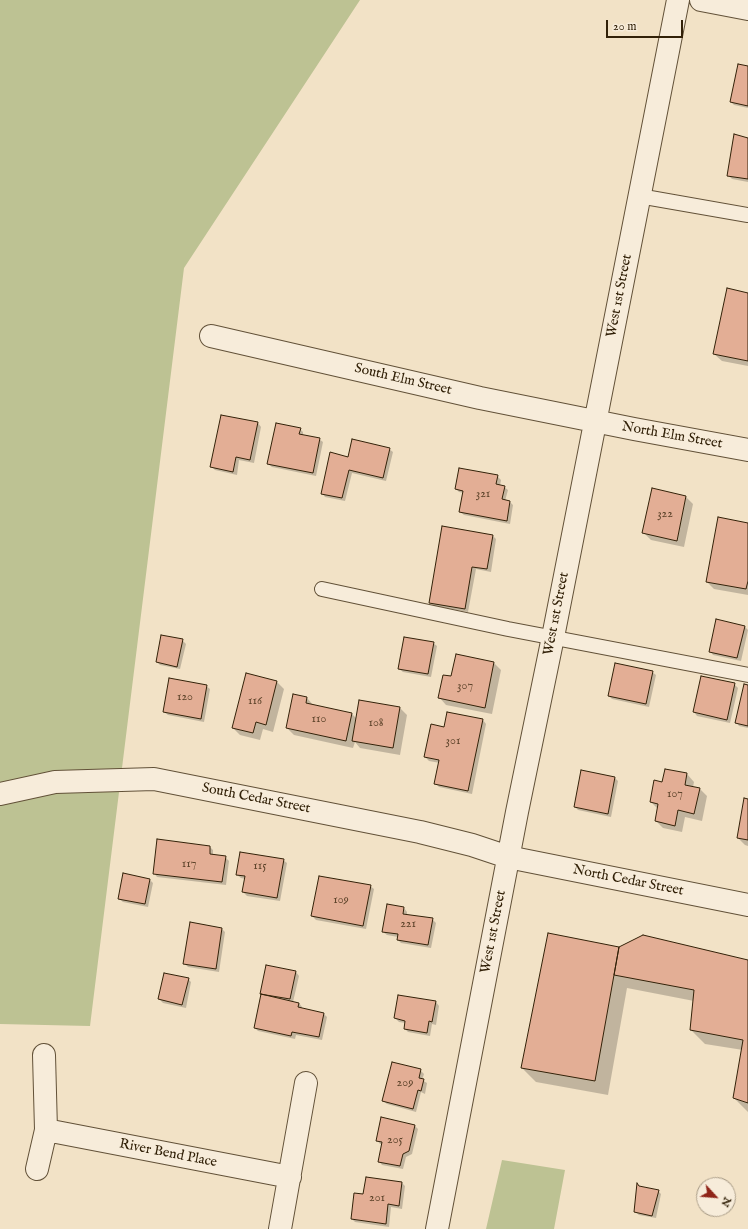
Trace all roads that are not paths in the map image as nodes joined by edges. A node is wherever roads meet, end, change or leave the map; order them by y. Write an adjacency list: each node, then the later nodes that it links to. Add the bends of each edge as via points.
1 (678, 0): 4 (street, West 1st Street)
2 (701, 0): 3 (street)
3 (748, 9)
4 (639, 196): 5 (lane); 7 (street, West 1st Street)
5 (748, 215)
6 (211, 336): 7 (street, South Elm Street)
7 (595, 422): 8 (street, North Elm Street); 10 (street, West 1st Street)
8 (748, 450)
9 (322, 589): 10 (lane)
10 (553, 637): 11 (lane); 13 (street, West 1st Street)
11 (748, 675)
12 (0, 794): 13 (street, South Cedar Street, via 55,782 154,779 420,832)
13 (508, 857): 14 (street, North Cedar Street); 21 (street, West 1st Street)
14 (748, 905)
15 (44, 1055): 17 (street)
16 (306, 1083): 19 (street)
17 (46, 1130): 18 (street); 19 (street, River Bend Place)
18 (38, 1169)
19 (290, 1177): 20 (street)
20 (280, 1229)
21 (437, 1229)

